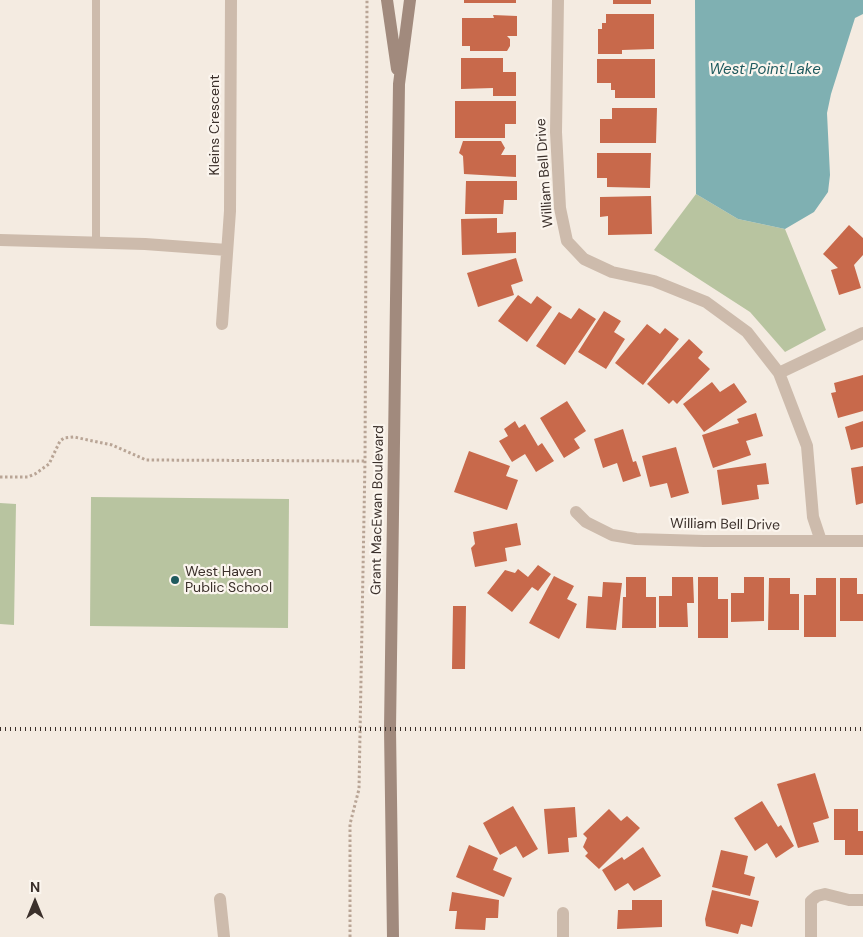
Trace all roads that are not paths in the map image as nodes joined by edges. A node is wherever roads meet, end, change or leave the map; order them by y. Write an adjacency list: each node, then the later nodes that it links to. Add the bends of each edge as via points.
1 (96, 0): 8 (lane)
2 (230, 0): 9 (street, Kleins Crescent, via 230,211)
3 (387, 0): 6 (main road, Grant MacEwan Boulevard)
4 (410, 0): 6 (main road, Grant MacEwan Boulevard)
5 (558, 0): 12 (street, William Bell Drive, via 556,140 560,208 567,240 584,259 612,272 654,281 706,302 747,332)
6 (399, 84): 20 (main road, Grant MacEwan Boulevard, via 390,729)
7 (0, 240): 8 (street)
8 (96, 242): 9 (street)
9 (227, 250): 10 (street, Kleins Crescent)
10 (222, 324)
11 (863, 333): 12 (street)
12 (779, 373): 14 (street, William Bell Drive, via 807,446 813,517)
13 (576, 512): 14 (street, William Bell Drive, via 586,522 612,535 636,539)
14 (821, 541): 15 (street, William Bell Drive)
15 (863, 541)
16 (220, 899): 19 (street)
17 (863, 900): 22 (street, via 825,894 817,896 811,901)
18 (564, 913): 21 (street)
19 (224, 937)
20 (393, 937)
21 (563, 937)
22 (811, 937)

